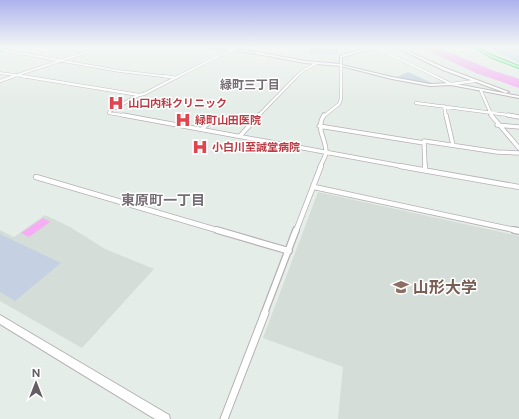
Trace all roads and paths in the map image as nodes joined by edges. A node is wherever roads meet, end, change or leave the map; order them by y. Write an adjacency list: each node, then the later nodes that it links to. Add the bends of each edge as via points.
1 (40, 67): 10 (street)
2 (96, 67): 11 (street)
3 (197, 67): 11 (street)
4 (310, 67): 29 (street, via 264,109)
5 (341, 67): 26 (street, via 341,99 339,104 322,117)
6 (347, 67): 14 (street, via 430,85)
7 (415, 67): 14 (street)
8 (439, 67): 13 (street)
9 (0, 72): 10 (street)
10 (14, 75): 12 (street); 18 (street)
11 (176, 78): 18 (street)
12 (0, 81)
13 (475, 81): 14 (street); 16 (street)
14 (451, 84): 15 (street)
15 (481, 91): 17 (street); 22 (street)
16 (511, 93): 17 (street); 19 (street)
17 (503, 94): 19 (street)
18 (139, 95): 28 (street, via 109,113)
19 (519, 96)
20 (416, 103): 21 (street)
21 (444, 106): 22 (street); 31 (street)
22 (490, 112): 23 (street); 25 (street)
23 (519, 117)
24 (213, 119): 28 (street)
25 (498, 125): 27 (street); 32 (street)
26 (319, 126): 30 (street); 33 (street)
27 (519, 127)
28 (202, 129): 29 (street)
29 (240, 136): 33 (street)
30 (424, 143): 31 (street); 35 (street)
31 (453, 145): 34 (street)
32 (519, 148)
33 (326, 152): 35 (street); 37 (street)
34 (519, 153)
35 (425, 170): 38 (street)
36 (36, 177): 40 (street)
37 (314, 187): 39 (street); 40 (street)
38 (519, 187)
39 (519, 231)
40 (289, 251): 43 (street)
41 (0, 319): 42 (street)
42 (165, 419)
43 (224, 419)

